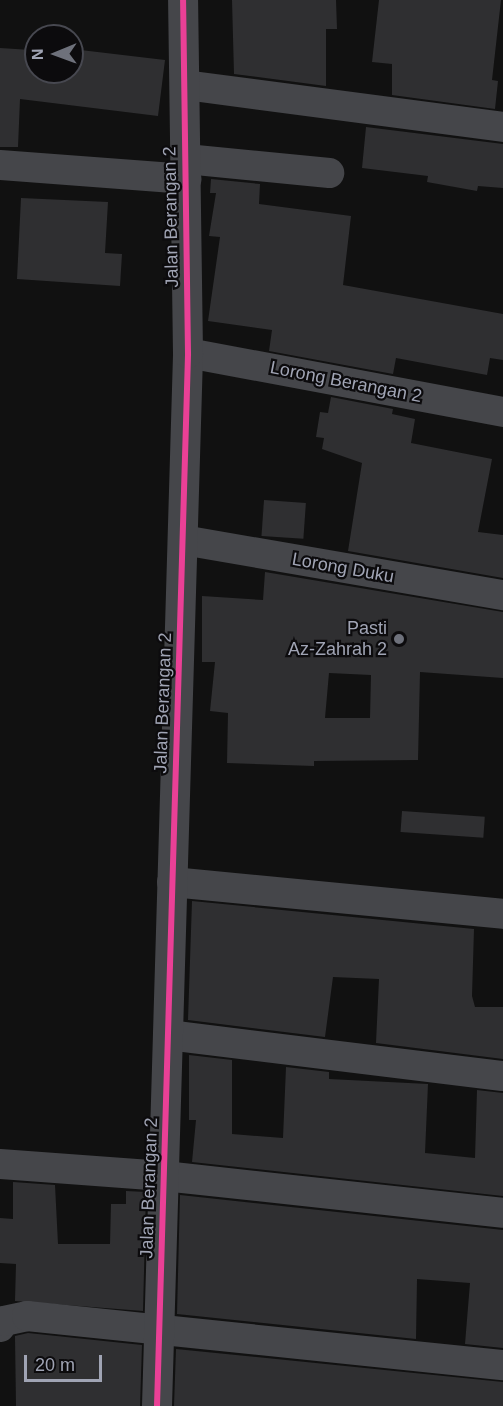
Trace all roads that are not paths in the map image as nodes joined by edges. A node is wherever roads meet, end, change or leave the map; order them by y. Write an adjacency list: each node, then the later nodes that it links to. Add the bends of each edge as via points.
1 (183, 0): 2 (street, Jalan Berangan 2)
2 (185, 85): 3 (street); 5 (street, Jalan Berangan 2)
3 (503, 127)
4 (0, 165): 5 (street)
5 (186, 169): 6 (street); 7 (street, Jalan Berangan 2)
6 (329, 174)
7 (188, 353): 8 (street, Lorong Berangan 2); 9 (street, Jalan Berangan 2)
8 (503, 412)
9 (183, 540): 10 (street, Lorong Duku); 11 (street, Jalan Berangan 2)
10 (503, 595)
11 (172, 882): 12 (street); 13 (street, Jalan Berangan 2)
12 (503, 914)
13 (168, 1035): 14 (street); 16 (street, Jalan Berangan 2)
14 (503, 1076)
15 (0, 1164): 16 (street)
16 (164, 1176): 17 (street); 19 (street, Jalan Berangan 2)
17 (503, 1213)
18 (0, 1328): 19 (street, via 4,1321 27,1316)
19 (159, 1330): 20 (street); 21 (street, Jalan Berangan 2)
20 (503, 1365)
21 (157, 1406)

